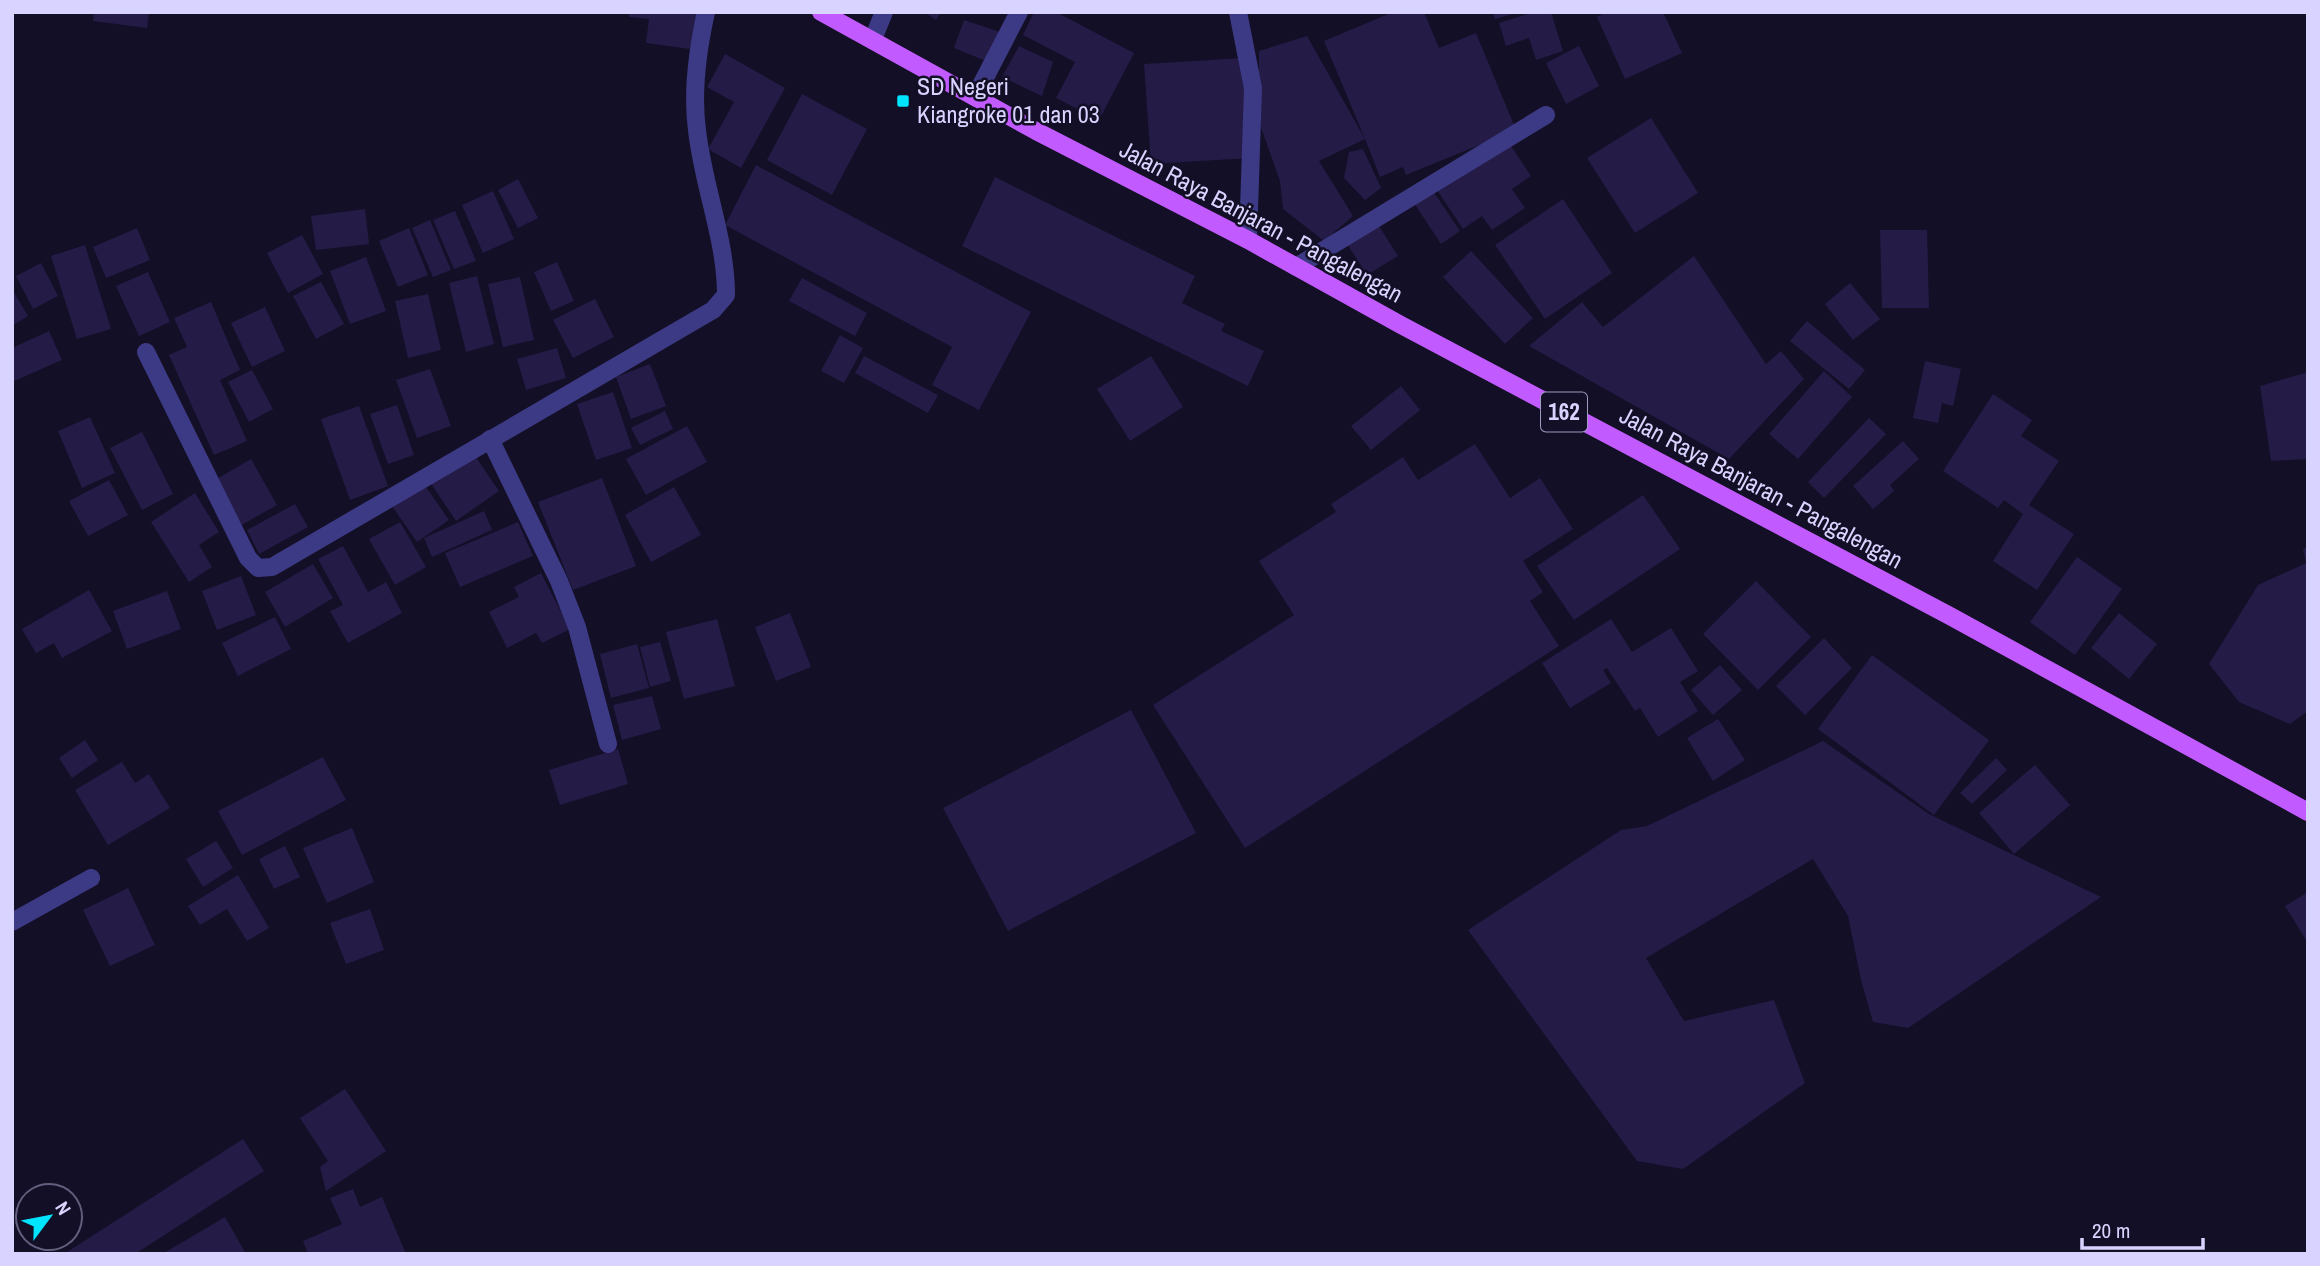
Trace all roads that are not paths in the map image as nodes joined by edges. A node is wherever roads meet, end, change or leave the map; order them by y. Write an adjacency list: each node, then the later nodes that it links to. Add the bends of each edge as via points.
1 (706, 12): 12 (street, via 696,129 726,269 726,295 713,310)
2 (821, 12): 6 (main road, Jalan Raya Banjaran - Pangalengan / 162)
3 (884, 12): 6 (street)
4 (1019, 12): 7 (street)
5 (1238, 12): 9 (street, via 1253,88)
6 (873, 39): 7 (main road, Jalan Raya Banjaran - Pangalengan / 162)
7 (975, 97): 9 (main road, Jalan Raya Banjaran - Pangalengan / 162)
8 (1546, 116): 10 (street)
9 (1248, 240): 10 (main road, Jalan Raya Banjaran - Pangalengan / 162)
10 (1296, 267): 14 (main road, Jalan Raya Banjaran - Pangalengan / 162)
11 (146, 352): 12 (street, via 248,558 258,568 272,567)
12 (490, 439): 13 (street, via 573,615)
13 (608, 744)
14 (2308, 812)
15 (91, 878): 16 (street)
16 (12, 922)

